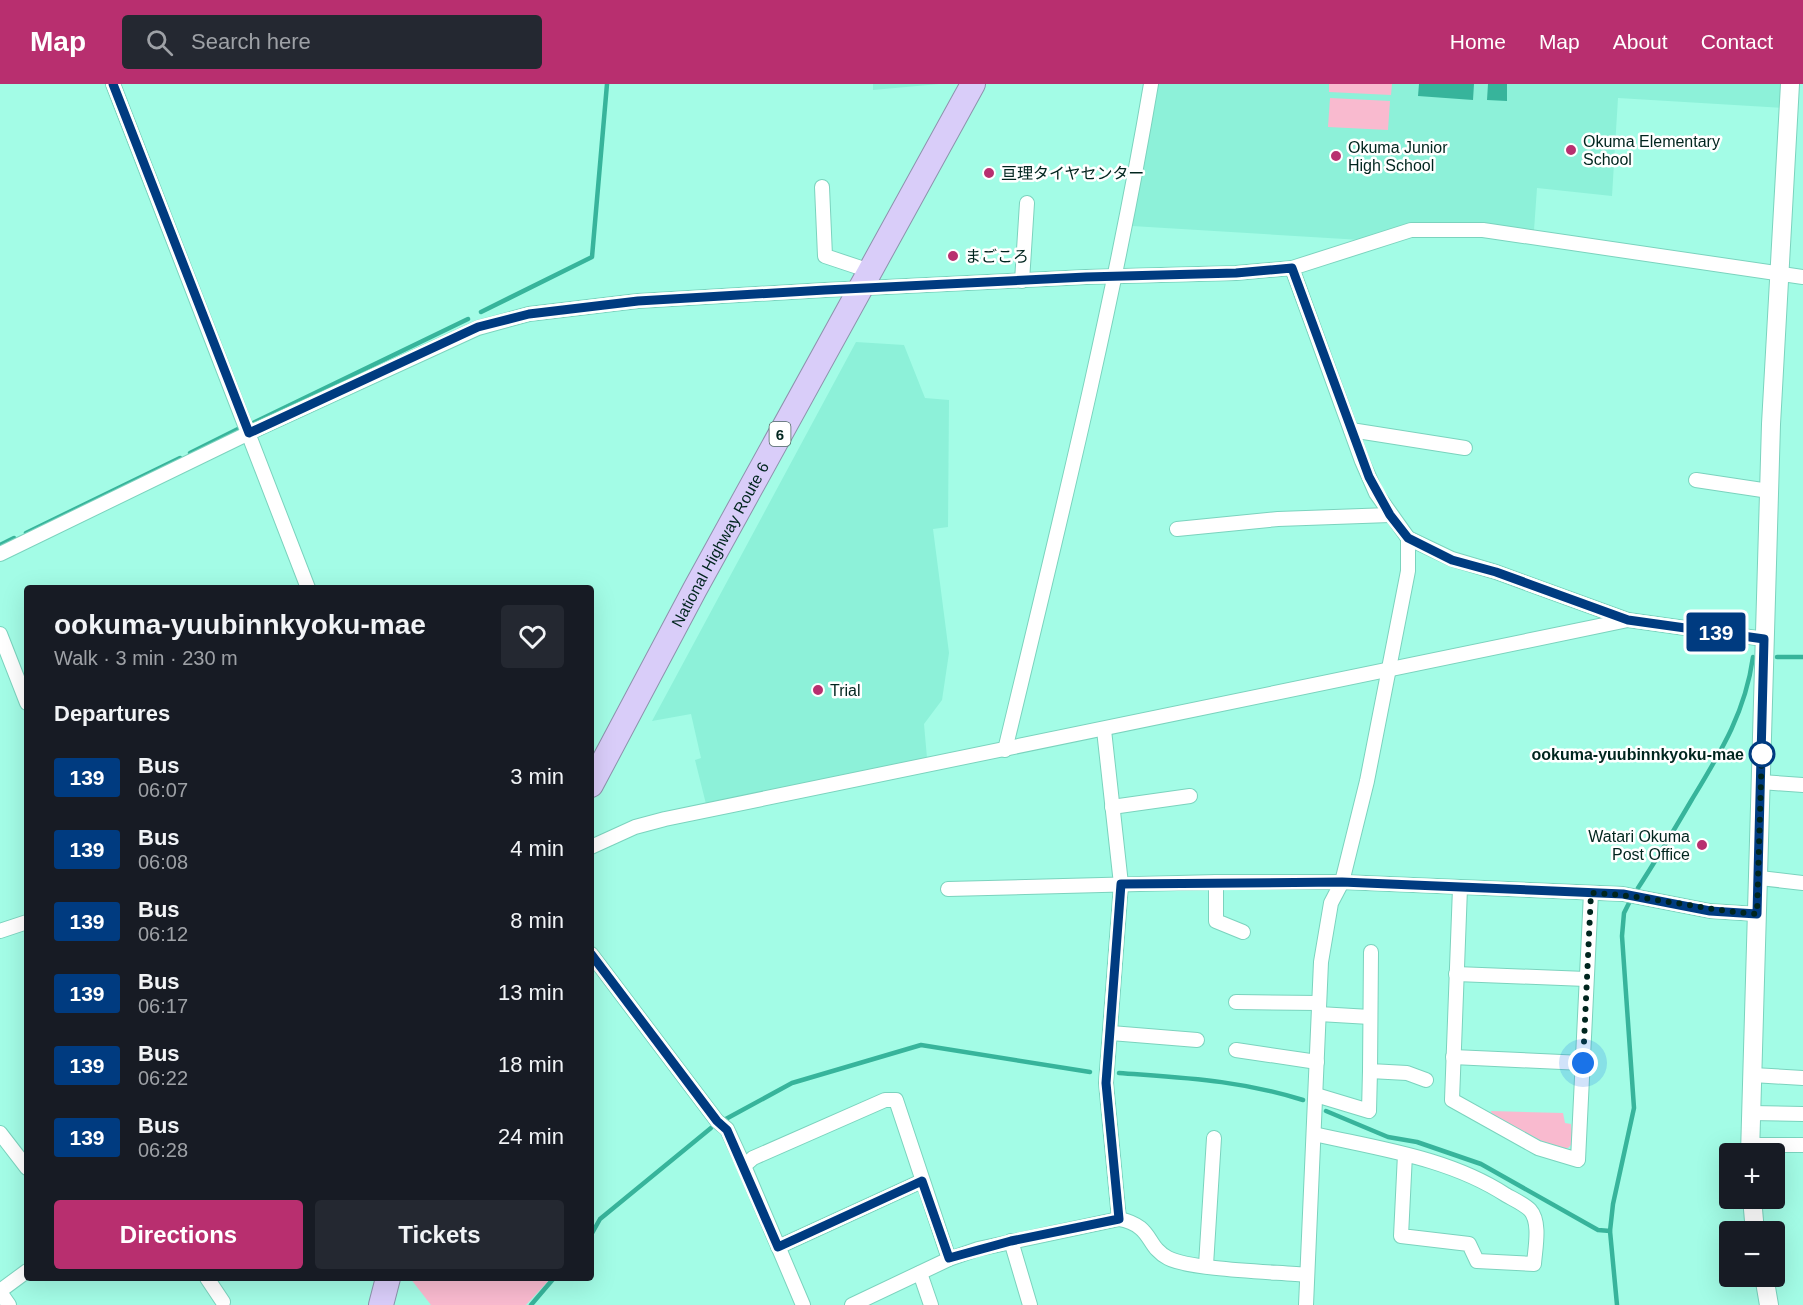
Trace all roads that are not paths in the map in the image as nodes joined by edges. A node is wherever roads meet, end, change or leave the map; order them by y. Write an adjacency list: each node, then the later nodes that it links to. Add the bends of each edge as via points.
1 (113, 84): 14 (street)
2 (973, 84): 11 (highway, National Highway Route 6 / 6)
3 (1151, 84): 9 (street)
4 (1790, 84): 8 (street)
5 (822, 187): 11 (street, via 825,256)
6 (1027, 203): 12 (street)
7 (1292, 268): 8 (street, via 1411,230 1439,228 1483,230); 9 (street); 13 (street)
8 (1781, 274): 10 (street); 17 (street)
9 (1114, 276): 12 (street); 29 (street)
10 (1803, 277)
11 (865, 279): 12 (street); 14 (street, via 638,301 506,319 478,327); 30 (highway, National Highway Route 6 / 6)
12 (1022, 280)
13 (1351, 430): 15 (street); 18 (street, via 1376,493)
14 (249, 433): 21 (street); 22 (street)
15 (1465, 448)
16 (1695, 480): 17 (street)
17 (1769, 491): 25 (street)
18 (1390, 515): 19 (street, via 1278,519); 20 (street)
19 (1177, 529)
20 (1408, 538): 23 (street, via 1452,560); 26 (street, via 1408,571)
21 (0, 554)
22 (307, 585)
23 (1628, 620): 25 (street); 26 (street)
24 (0, 634): 27 (street)
25 (1764, 639): 31 (street)
26 (1386, 671): 28 (street); 38 (street, via 1367,781)
27 (24, 695)
28 (1104, 730): 29 (street); 34 (street)
29 (1005, 750): 35 (street, via 665,819 635,827)
30 (594, 779)
31 (1761, 782): 32 (street); 36 (street)
32 (1803, 785)
33 (1190, 796): 34 (street)
34 (1112, 807): 40 (street)
35 (594, 847)
36 (1760, 878): 39 (street); 44 (street)
37 (1216, 882): 38 (street); 40 (street); 47 (street, via 1216,921)
38 (1342, 882): 41 (street); 53 (street, via 1331,903 1320,962)
39 (1803, 883)
40 (1121, 884): 42 (street); 55 (street)
41 (1460, 888): 43 (street); 50 (street)
42 (948, 889)
43 (1591, 893): 44 (street, via 1623,894 1710,911); 51 (street)
44 (1757, 914): 62 (street)
45 (24, 923): 46 (street)
46 (0, 931)
47 (1243, 932)
48 (1371, 952): 54 (street)
49 (594, 958): 76 (street, via 727,1130)
50 (1456, 974): 51 (street); 58 (street)
51 (1586, 979): 60 (street)
52 (1236, 1002): 53 (street)
53 (1319, 1009): 54 (street); 59 (street)
54 (1370, 1017): 61 (street)
55 (1110, 1033): 56 (street); 78 (street, via 1106,1083)
56 (1197, 1040)
57 (1236, 1050): 59 (street)
58 (1453, 1057): 60 (street); 60 (street, via 1452,1100 1538,1148 1578,1160)
59 (1317, 1062): 65 (street)
60 (1583, 1063)
61 (1370, 1071): 64 (street, via 1407,1073); 65 (street, via 1369,1111)
62 (1753, 1075): 63 (street); 66 (street)
63 (1803, 1078)
64 (1426, 1080)
65 (1316, 1095): 69 (street)
66 (1751, 1113): 67 (street); 71 (street)
67 (1803, 1114)
68 (0, 1133): 75 (street)
69 (1314, 1134): 74 (street); 85 (street)
70 (1214, 1138): 82 (street)
71 (1750, 1143)
72 (1803, 1145): 73 (street)
73 (1785, 1146)
74 (1404, 1154): 74 (street, via 1455,1167 1530,1210 1536,1223 1534,1264 1477,1261 1469,1244 1401,1236)
75 (24, 1164)
76 (744, 1166): 77 (street, via 753,1158 885,1100 896,1100); 80 (street)
77 (922, 1181): 80 (street); 81 (street)
78 (1119, 1219): 79 (street); 82 (street, via 1136,1222 1168,1257)
79 (1011, 1241): 81 (street); 96 (street)
80 (778, 1247): 93 (street)
81 (949, 1258): 84 (street)
82 (1206, 1265): 85 (street)
83 (24, 1273): 89 (street)
84 (920, 1273): 94 (street); 95 (street)
85 (1307, 1275): 97 (street)
86 (209, 1281): 90 (street)
87 (387, 1281): 92 (highway)
88 (1766, 1287): 98 (street)
89 (0, 1292): 91 (street)
90 (224, 1302)
91 (9, 1305)
92 (381, 1305)
93 (803, 1305)
94 (852, 1305)
95 (932, 1305)
96 (1030, 1305)
97 (1306, 1305)
98 (1769, 1305)

